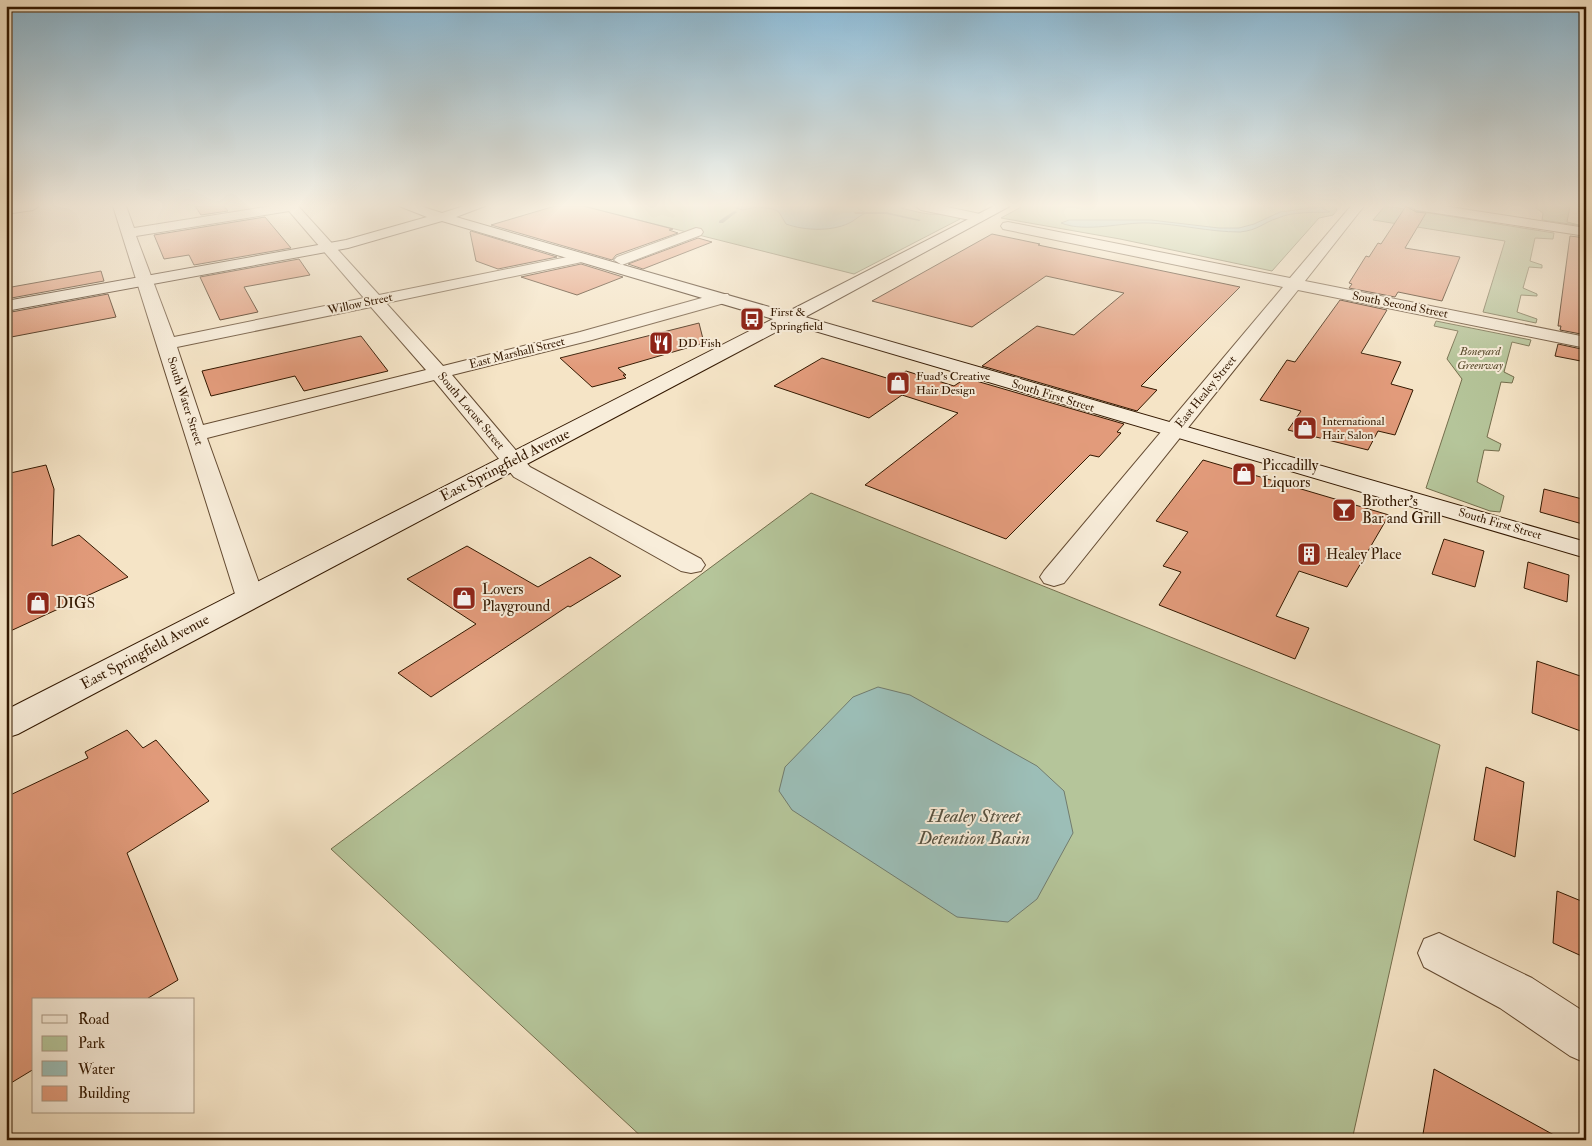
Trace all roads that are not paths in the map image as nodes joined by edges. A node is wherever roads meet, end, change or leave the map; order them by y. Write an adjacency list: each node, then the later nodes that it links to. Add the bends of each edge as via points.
1 (138, 259): 9 (street, South Water Street)
2 (264, 259): 9 (street)
3 (338, 259): 12 (street, South Locust Street)
4 (575, 259): 12 (street, Willow Street)
5 (587, 259): 11 (street, South First Street)
6 (900, 259): 14 (street, East Springfield Avenue)
7 (1191, 259): 10 (street, South Second Street)
8 (1315, 259): 10 (street, East Healey Street)
9 (145, 281): 13 (street); 16 (street, South Water Street)
10 (1295, 284): 15 (street, South Second Street); 18 (street, East Healey Street)
11 (722, 298): 14 (street, South First Street); 17 (street, East Marshall Street)
12 (374, 302): 16 (street, Willow Street); 17 (street, South Locust Street)
13 (6, 306)
14 (788, 318): 18 (street, South First Street); 20 (street, East Springfield Avenue)
15 (1586, 342)
16 (167, 344): 19 (street, South Water Street)
17 (438, 372): 19 (street, East Marshall Street); 20 (street, South Locust Street)
18 (1174, 431): 21 (street, South First Street); 23 (street, East Healey Street)
19 (195, 434): 24 (street, South Water Street)
20 (513, 461): 22 (street, South Locust Street, via 522,472); 24 (street, East Springfield Avenue)
21 (1586, 550)
22 (690, 565)
23 (1054, 577)
24 (250, 597): 25 (street, East Springfield Avenue)
25 (6, 725)
26 (1439, 953): 27 (street, via 1516,993)
27 (1586, 1040)

